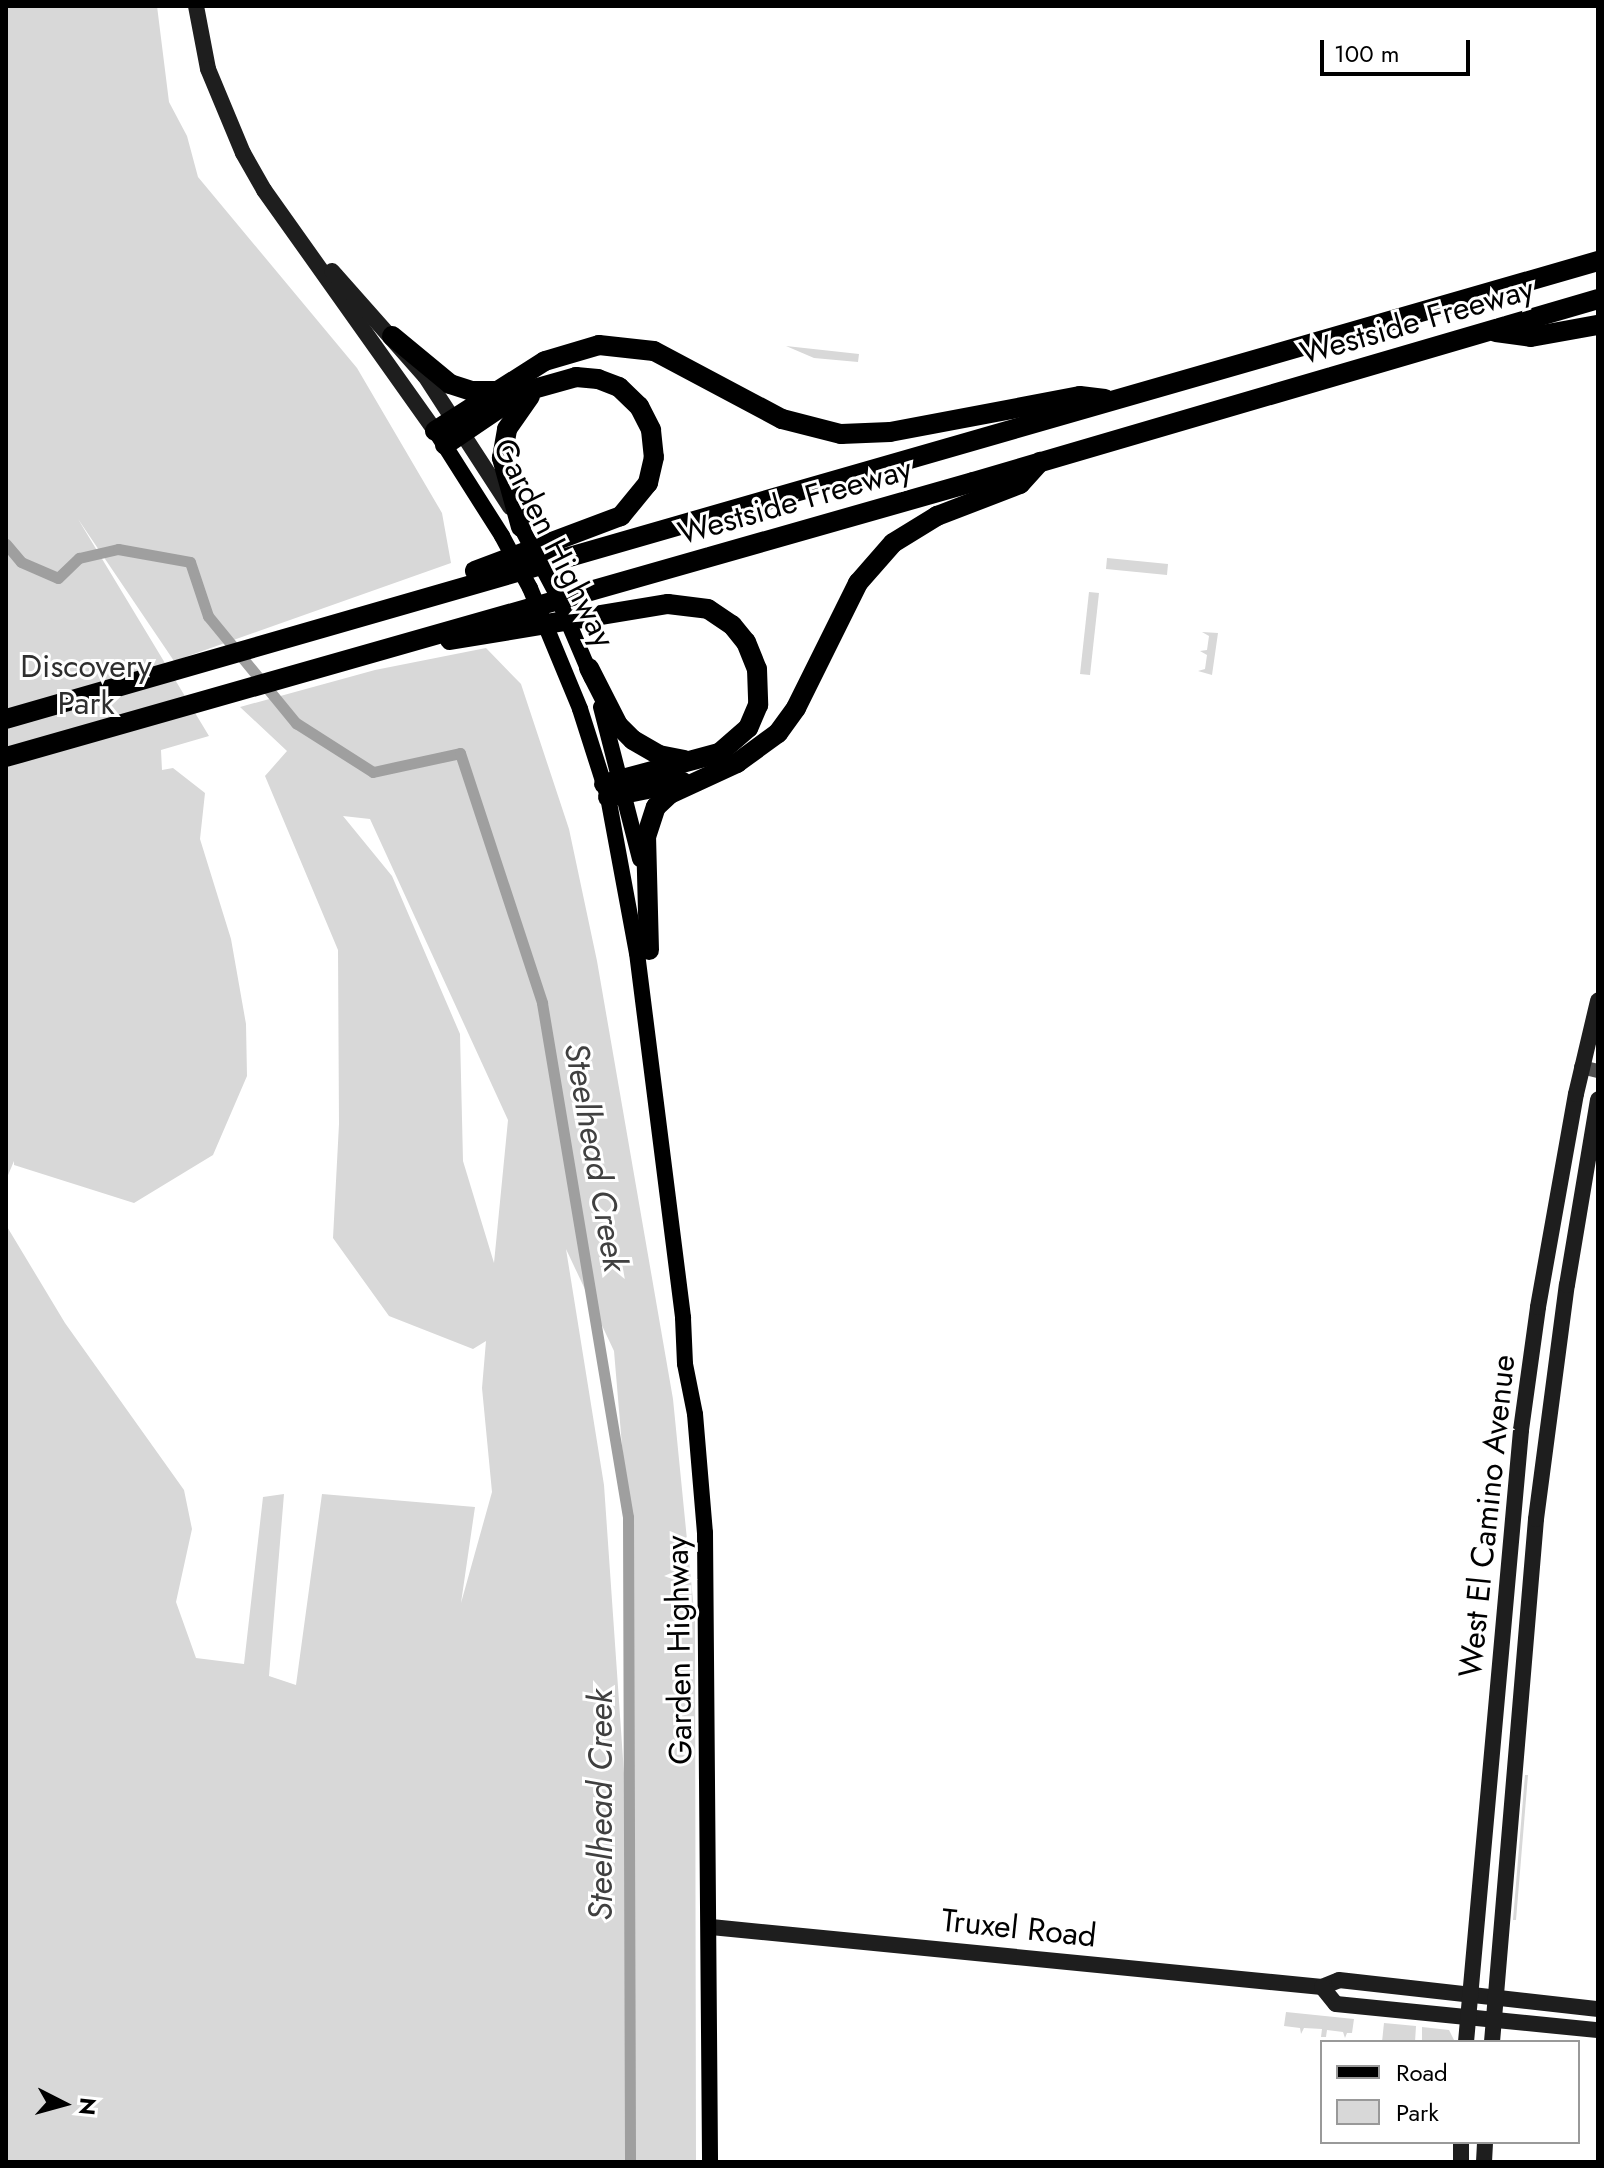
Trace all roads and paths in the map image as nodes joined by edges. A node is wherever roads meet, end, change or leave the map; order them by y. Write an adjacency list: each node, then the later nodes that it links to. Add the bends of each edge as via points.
1 (196, 6): 2 (main road, Garden Highway, via 208,69 230,127)
2 (287, 223): 7 (main road, Garden Highway); 12 (main road, Garden Highway)
3 (1598, 261): 10 (highway, Westside Freeway)
4 (1598, 299): 6 (highway, Westside Freeway)
5 (1598, 325): 6 (highway, via 1531,337)
6 (1489, 331): 13 (highway, Westside Freeway)
7 (392, 336): 9 (highway, via 450,384); 11 (main road, Garden Highway)
8 (551, 383): 11 (highway); 14 (highway, via 521,405 503,444 504,471); 15 (highway, via 589,378 619,387 639,406 654,443 648,483 632,507)
9 (495, 391): 10 (highway, via 568,351 618,344 671,357 782,419 841,434 890,432 1080,396); 11 (highway)
10 (1117, 401): 15 (highway, Westside Freeway)
11 (458, 424): 12 (highway); 14 (main road, Garden Highway)
12 (440, 438): 21 (main road, Garden Highway, via 530,588)
13 (1040, 462): 16 (highway, Westside Freeway); 20 (highway, via 1020,484 937,516 893,543 858,583 796,708 778,733 737,763)
14 (521, 527): 17 (main road, Garden Highway)
15 (577, 544): 18 (highway, Westside Freeway, via 329,625)
16 (367, 653): 19 (highway, Westside Freeway); 20 (highway, via 606,612 693,605 720,615 746,642 759,683 754,716 731,746)
17 (589, 668): 20 (highway, via 618,725 633,740); 21 (main road, Garden Highway)
18 (6, 719)
19 (6, 757)
20 (697, 770): 21 (highway); 22 (highway, via 663,799 647,826)
21 (615, 788): 22 (main road, Garden Highway, via 642,870); 26 (main road, Garden Highway)
22 (649, 950): 26 (main road, Garden Highway)
23 (1598, 1001): 24 (main road, West El Camino Avenue)
24 (1590, 1069): 29 (main road, West El Camino Avenue, via 1538,1311 1521,1430)
25 (1598, 1100): 30 (main road, West El Camino Avenue, via 1536,1519)
26 (660, 1140): 27 (main road, Garden Highway, via 705,1533)
27 (711, 1927): 28 (main road, Truxel Road); 37 (main road, Garden Highway)
28 (1322, 1987): 29 (main road, Truxel Road, via 1339,1980); 32 (main road, Truxel Road, via 1336,2004)
29 (1470, 1994): 30 (main road, Truxel Road); 32 (main road, West El Camino Avenue)
30 (1495, 1997): 31 (main road, Truxel Road); 33 (main road, West El Camino Avenue)
31 (1598, 2009)
32 (1468, 2018): 33 (main road, Truxel Road); 35 (main road, West El Camino Avenue)
33 (1493, 2020): 34 (main road, Truxel Road); 36 (main road, West El Camino Avenue)
34 (1598, 2030)
35 (1466, 2040)
36 (1492, 2040)
37 (710, 2162)

